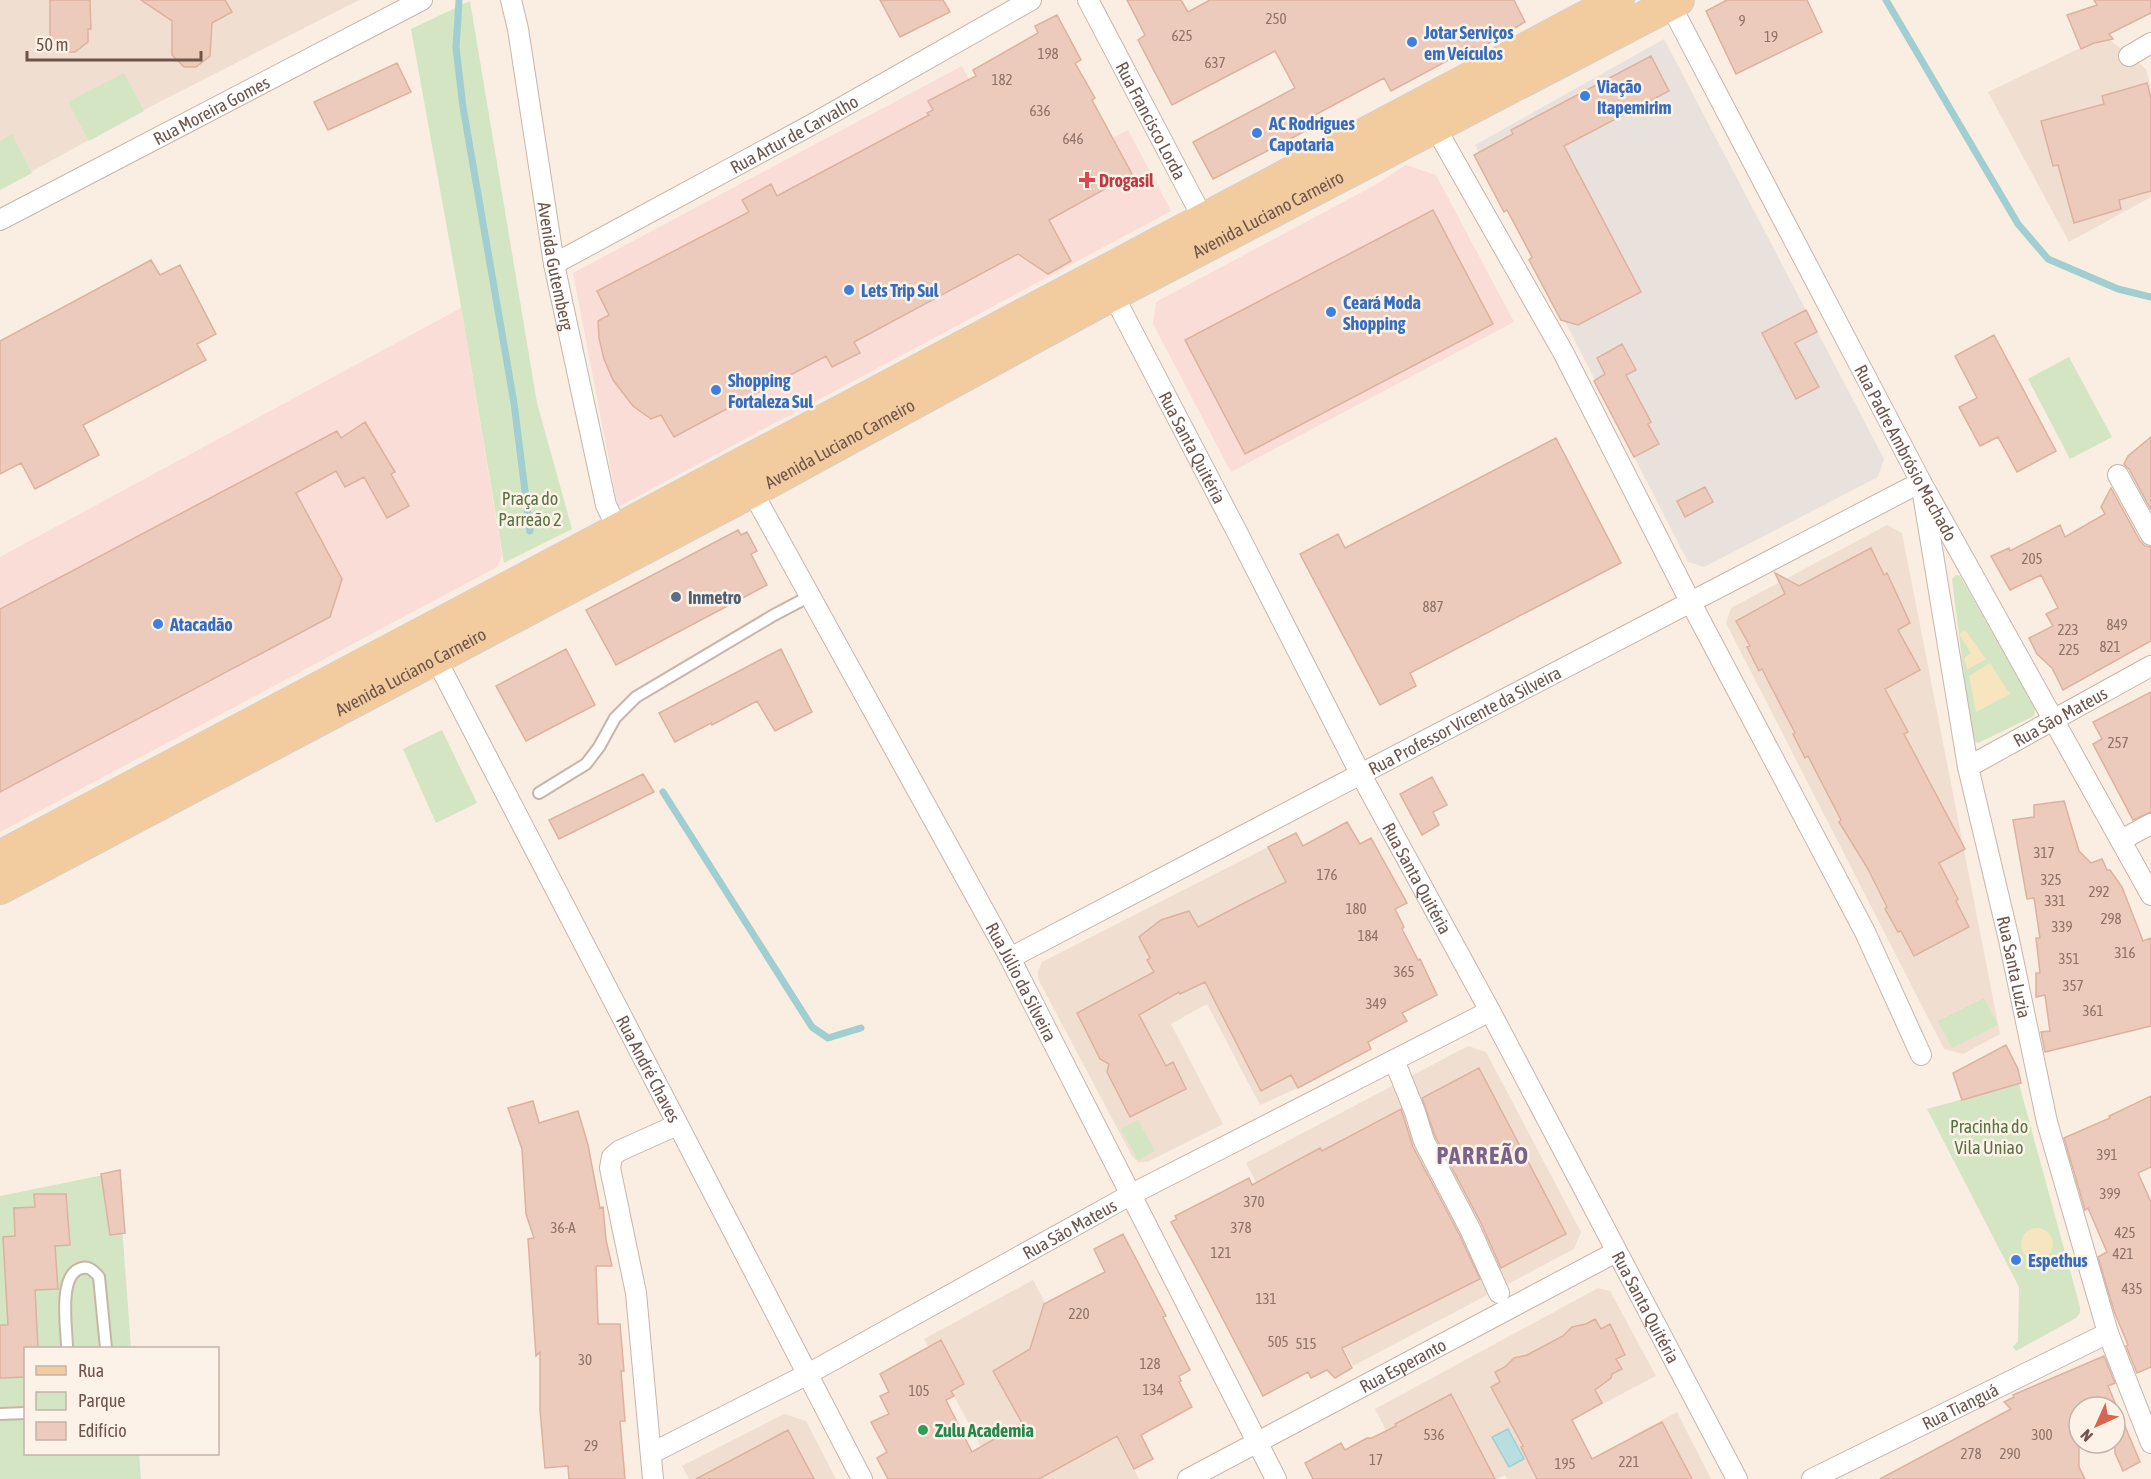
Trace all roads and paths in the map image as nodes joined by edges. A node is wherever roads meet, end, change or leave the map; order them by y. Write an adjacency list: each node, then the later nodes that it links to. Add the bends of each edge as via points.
1 (422, 0): 10 (street, Rua Moreira Gomes)
2 (512, 0): 12 (street, Avenida Gutemberg)
3 (1031, 0): 12 (street, Rua Artur de Carvalho)
4 (1089, 0): 11 (street, Rua Francisco Lorda)
5 (1618, 0): 11 (main road, Avenida Luciano Carneiro)
6 (1674, 2): 9 (main road, Avenida Luciano Carneiro); 15 (street, Rua Padre Ambrósio Machado)
7 (2151, 43): 8 (street)
8 (2129, 56)
9 (1435, 127): 11 (main road, Avenida Luciano Carneiro); 21 (street, via 1563,352)
10 (0, 220)
11 (1210, 231): 13 (main road, Avenida Luciano Carneiro)
12 (554, 264): 17 (street, Avenida Gutemberg, via 606,505)
13 (1108, 284): 16 (main road, Avenida Luciano Carneiro); 17 (main road, Avenida Luciano Carneiro); 26 (street, Rua Santa Quitéria)
14 (2118, 475): 18 (street)
15 (1921, 482): 21 (street, Rua Professor Vicente da Silveira); 24 (street, Rua Padre Ambrósio Machado); 25 (street, Rua Santa Luzia)
16 (752, 491): 19 (main road, Avenida Luciano Carneiro); 20 (street, Rua Júlio da Silveira)
17 (617, 528): 19 (main road, Avenida Luciano Carneiro)
18 (2151, 535)
19 (554, 579): 22 (main road, Avenida Luciano Carneiro); 30 (main road, Avenida Luciano Carneiro)
20 (810, 596): 27 (lane, via 636,697 615,718 586,764); 33 (street, Rua Júlio da Silveira)
21 (1691, 603): 26 (street, Rua Professor Vicente da Silveira); 35 (street, via 1865,932)
22 (435, 657): 31 (main road, Avenida Luciano Carneiro); 37 (street, Rua André Chaves)
23 (2151, 666): 24 (street, Rua São Mateus)
24 (2053, 720): 25 (street, Rua São Mateus); 29 (street, Rua Padre Ambrósio Machado)
25 (1968, 767): 41 (street, Rua Santa Luzia, via 2047,1122)
26 (1360, 773): 33 (street, Rua Professor Vicente da Silveira); 34 (street, Rua Santa Quitéria)
27 (539, 793)
28 (2151, 824): 29 (street)
29 (2121, 840): 32 (street, Rua Padre Ambrósio Machado)
30 (0, 857)
31 (0, 888)
32 (2151, 895)
33 (1010, 958): 38 (street, Rua Júlio da Silveira)
34 (1490, 1011): 36 (street, Rua São Mateus); 39 (street, Rua Santa Quitéria)
35 (1921, 1055)
36 (1394, 1060): 38 (street, Rua São Mateus); 40 (street, via 1424,1141)
37 (677, 1125): 44 (street, Rua André Chaves); 49 (street, via 619,1151 612,1157 610,1168 636,1293)
38 (1130, 1195): 44 (street, Rua São Mateus); 47 (street, Rua Júlio da Silveira)
39 (1616, 1252): 47 (street, Rua Esperanto); 54 (street, Rua Santa Quitéria)
40 (1499, 1293)
41 (2108, 1333): 48 (street, Rua Santa Luzia); 55 (street, Rua Tianguá)
42 (67, 1347): 43 (lane, via 68,1282 72,1272 83,1267 99,1277)
43 (106, 1347)
44 (808, 1374): 49 (street, Rua São Mateus); 51 (street, Rua André Chaves)
45 (24, 1413): 46 (lane)
46 (0, 1414)
47 (1257, 1442): 52 (street, Rua Esperanto); 53 (street, Rua Júlio da Silveira)
48 (2151, 1443)
49 (652, 1453): 50 (street)
50 (654, 1479)
51 (862, 1479)
52 (1188, 1479)
53 (1276, 1479)
54 (1737, 1479)
55 (1812, 1479)

